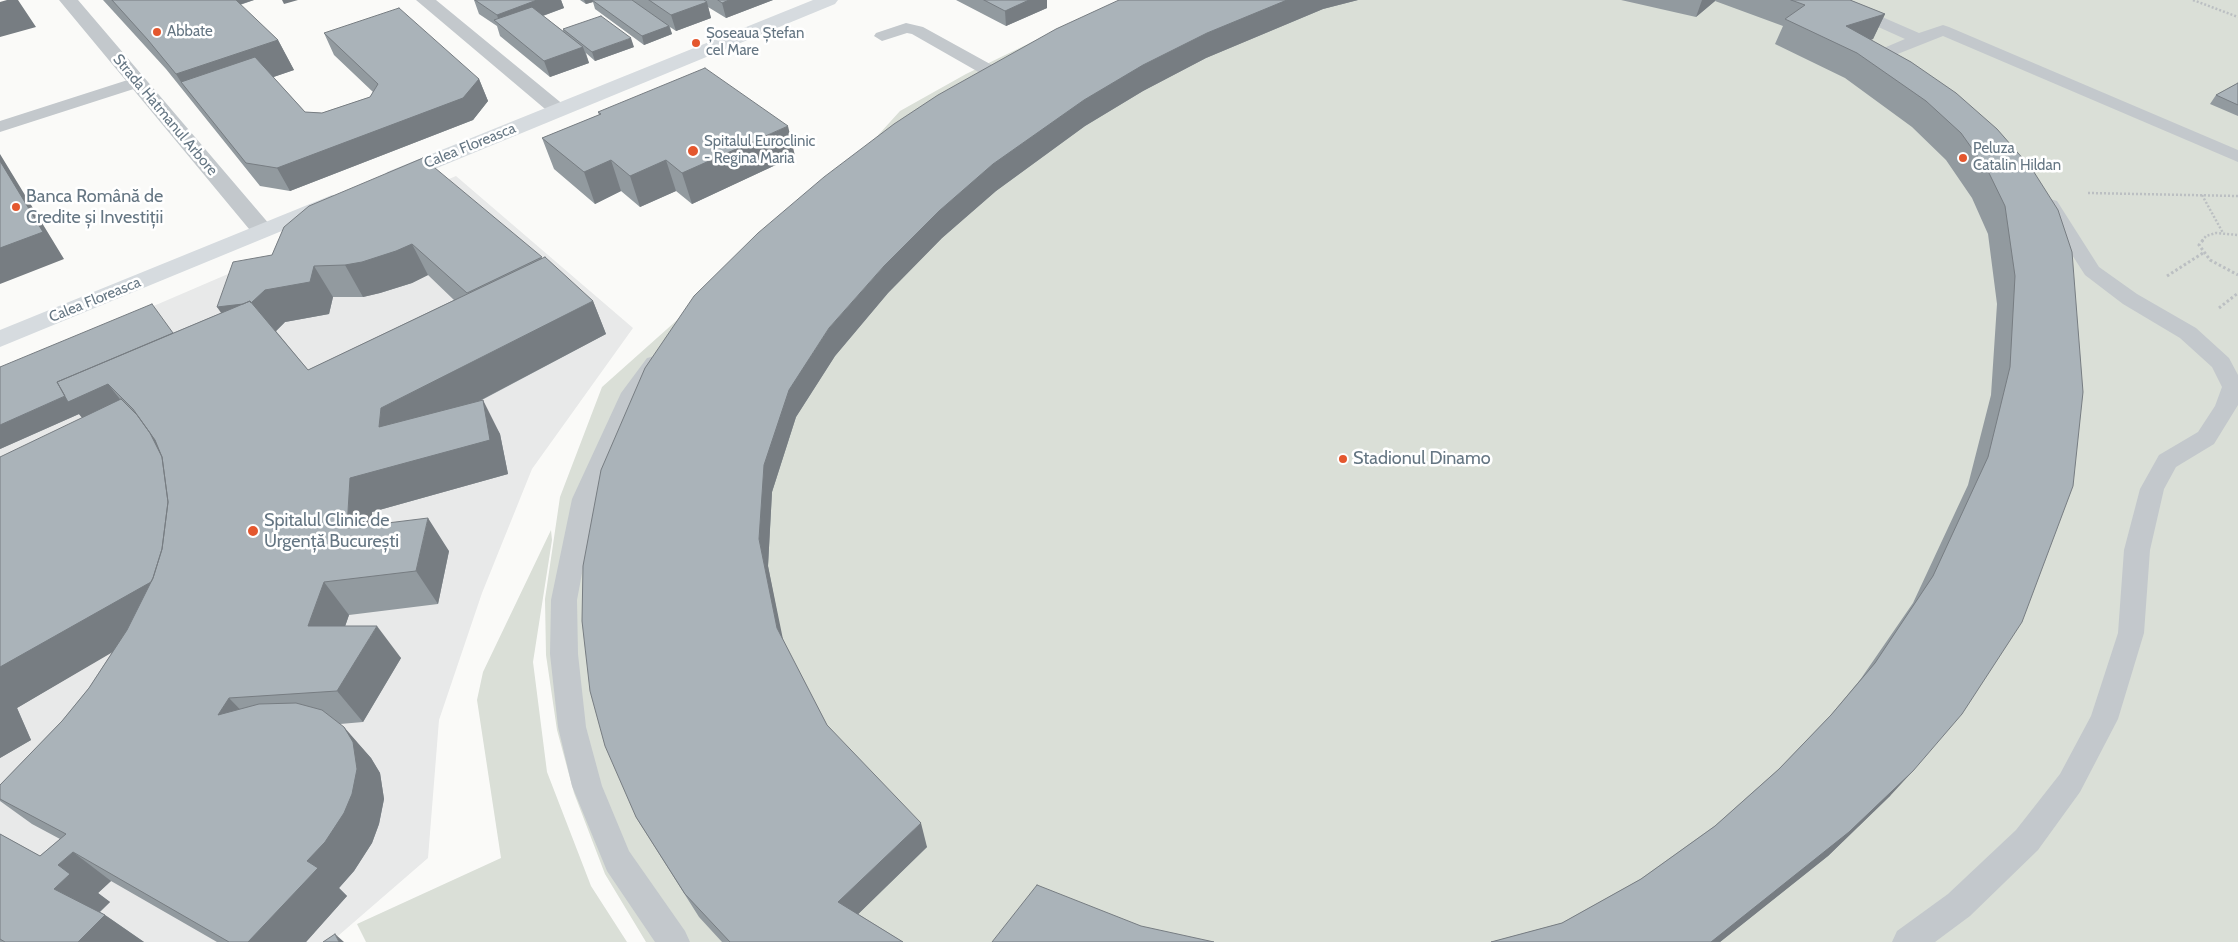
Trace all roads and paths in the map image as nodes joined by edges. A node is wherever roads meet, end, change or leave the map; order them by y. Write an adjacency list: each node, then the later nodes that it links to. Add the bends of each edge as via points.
1 (68, 0): 11 (street, Strada Hatmanul Arbore)
2 (425, 0): 12 (street)
3 (826, 0): 12 (street, Calea Floreasca)
4 (1830, 0): 8 (lane)
5 (2193, 0): 6 (path)
6 (2238, 17)
7 (882, 36): 9 (lane, via 906,28 917,30)
8 (1919, 39): 10 (lane, via 1878,56); 14 (lane, via 1943,30)
9 (995, 75)
10 (1910, 77)
11 (137, 82): 13 (lane); 20 (street, Strada Hatmanul Arbore)
12 (558, 110): 15 (street, Calea Floreasca)
13 (0, 127)
14 (2238, 157)
15 (378, 184)
16 (2039, 189): 18 (path); 26 (lane, via 2092,271 2130,299 2188,333 2221,363)
17 (351, 194): 20 (street, Calea Floreasca)
18 (2202, 196): 19 (path); 21 (path)
19 (2238, 196)
20 (262, 230): 24 (street, Calea Floreasca)
21 (2223, 233): 22 (path); 23 (path, via 2206,236 2199,245 2210,260)
22 (2238, 235)
23 (2238, 275)
24 (0, 339)
25 (665, 350): 27 (lane, via 632,393 584,499 564,600 564,654 572,726 587,786 618,861)
26 (2236, 388): 28 (lane, via 2206,438 2167,462 2152,489 2137,550 2131,633 2104,719 2070,783 2027,840 1960,905)
27 (674, 942)
28 (1908, 942)

